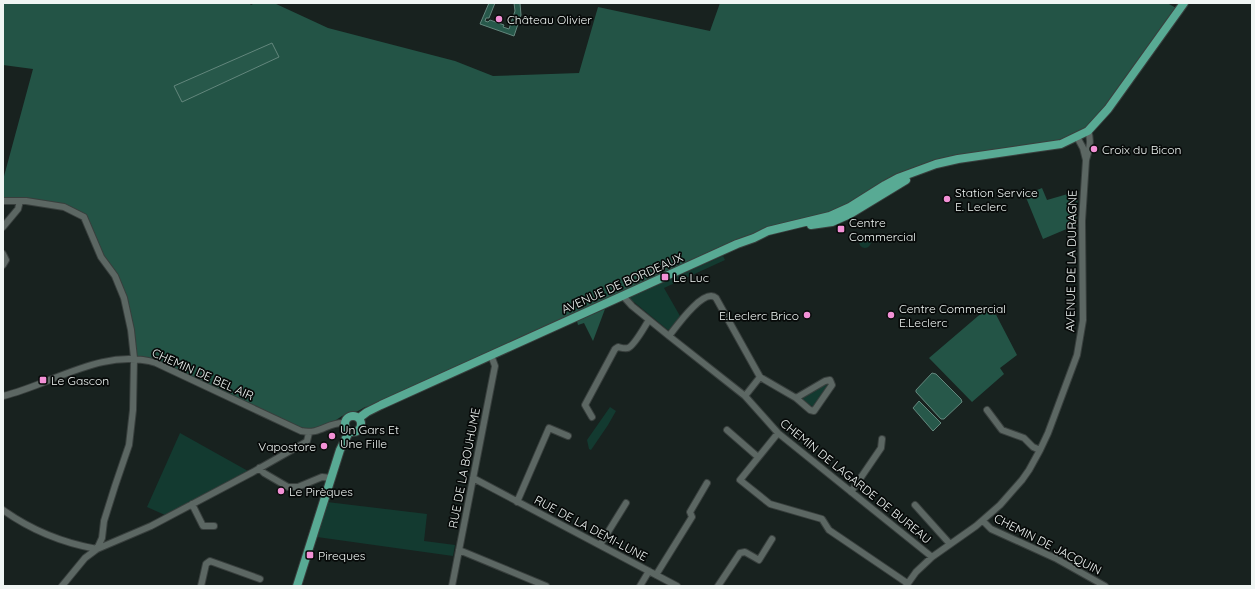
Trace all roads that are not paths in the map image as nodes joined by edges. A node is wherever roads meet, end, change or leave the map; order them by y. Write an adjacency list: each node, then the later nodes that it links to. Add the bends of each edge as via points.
1 (1184, 3): 2 (main road, via 1108,109)
2 (1088, 131): 3 (main road); 5 (street, AVENUE DE LA DURAGNE, via 1090,148)
3 (1077, 137): 4 (main road, via 1061,144); 5 (street, AVENUE DE LA DURAGNE)
4 (955, 160): 9 (main road, AVENUE DE BORDEAUX, via 898,178 838,213 768,231); 9 (main road, via 923,171 832,222)
5 (1086, 160): 31 (street, AVENUE DE LA DURAGNE, via 1082,221 1081,338 1073,366)
6 (3, 201): 7 (street)
7 (20, 201): 8 (street, via 18,209); 16 (street, via 64,207 84,217 101,257 116,276 124,298 132,330)
8 (3, 227)
9 (754, 238): 12 (main road, AVENUE DE BORDEAUX)
10 (3, 254): 11 (street, via 6,260)
11 (3, 265)
12 (623, 296): 13 (street, CHEMIN DE LAGARDE DE BUREAU); 15 (main road, AVENUE DE BORDEAUX)
13 (649, 320): 14 (street, CHEMIN DE LAGARDE DE BUREAU); 22 (street, via 633,345 629,348 615,349 585,405)
14 (668, 336): 17 (street, via 698,301 713,295); 19 (street, CHEMIN DE LAGARDE DE BUREAU)
15 (492, 355): 23 (main road, AVENUE DE BORDEAUX, via 381,405); 35 (street, RUE DE LA BOUHUME, via 495,366)
16 (134, 358): 18 (street, CHEMIN DE BEL AIR, via 92,365); 27 (street, CHEMIN DE BEL AIR, via 156,363 293,428); 48 (street, via 129,445)
17 (760, 378): 19 (street); 20 (street)
18 (3, 396)
19 (745, 396): 28 (street, CHEMIN DE LAGARDE DE BUREAU)
20 (796, 398): 20 (street, via 814,411 832,385 830,380)
21 (988, 410): 31 (street, via 1002,430 1024,438)
22 (592, 417)
23 (359, 418): 24 (main road, via 350,416); 26 (main road, via 360,428 356,432)
24 (344, 422): 26 (main road); 27 (street)
25 (727, 430): 32 (street)
26 (349, 432): 34 (main road)
27 (309, 433): 33 (street, via 306,442)
28 (778, 433): 32 (street); 37 (street, CHEMIN DE LAGARDE DE BUREAU)
29 (568, 436): 38 (street, via 549,428)
30 (882, 438): 37 (street, via 881,448)
31 (1040, 450): 43 (street, AVENUE DE LA DURAGNE, via 1022,480)
32 (758, 457): 54 (street, via 740,480 770,504 822,519 829,530)
33 (259, 468): 34 (street, via 288,487 322,477); 40 (street)
34 (331, 478): 57 (main road)
35 (473, 478): 38 (street, RUE DE LA DEMI-LUNE); 49 (street, RUE DE LA BOUHUME)
36 (707, 483): 52 (street, via 690,512 692,517)
37 (851, 492): 50 (street, CHEMIN DE LAGARDE DE BUREAU)
38 (517, 502): 47 (street, RUE DE LA DEMI-LUNE)
39 (626, 503): 47 (street)
40 (192, 504): 44 (street, via 203,526); 48 (street, via 151,526)
41 (915, 505): 46 (street)
42 (3, 510): 48 (street, via 33,528 77,545)
43 (983, 521): 46 (street, AVENUE DE LA DURAGNE); 63 (street, CHEMIN DE JACQUIN, via 991,529 1055,558)
44 (214, 526)
45 (772, 539): 62 (street, via 759,560 745,552 740,553)
46 (950, 544): 50 (street, AVENUE DE LA DURAGNE)
47 (600, 545): 51 (street, RUE DE LA DEMI-LUNE)
48 (97, 549): 55 (street, via 85,558)
49 (459, 550): 58 (street, RUE DE LA BOUHUME); 59 (street)
50 (932, 557): 54 (street, AVENUE DE LA DURAGNE)
51 (648, 571): 52 (street, RUE DE LA DEMI-LUNE); 60 (street)
52 (656, 575): 61 (street, RUE DE LA DEMI-LUNE)
53 (260, 579): 56 (street, via 210,560 206,564)
54 (907, 585)
55 (62, 586)
56 (201, 586)
57 (297, 586)
58 (452, 586)
59 (546, 586)
60 (640, 586)
61 (677, 586)
62 (718, 586)
63 (1105, 586)

